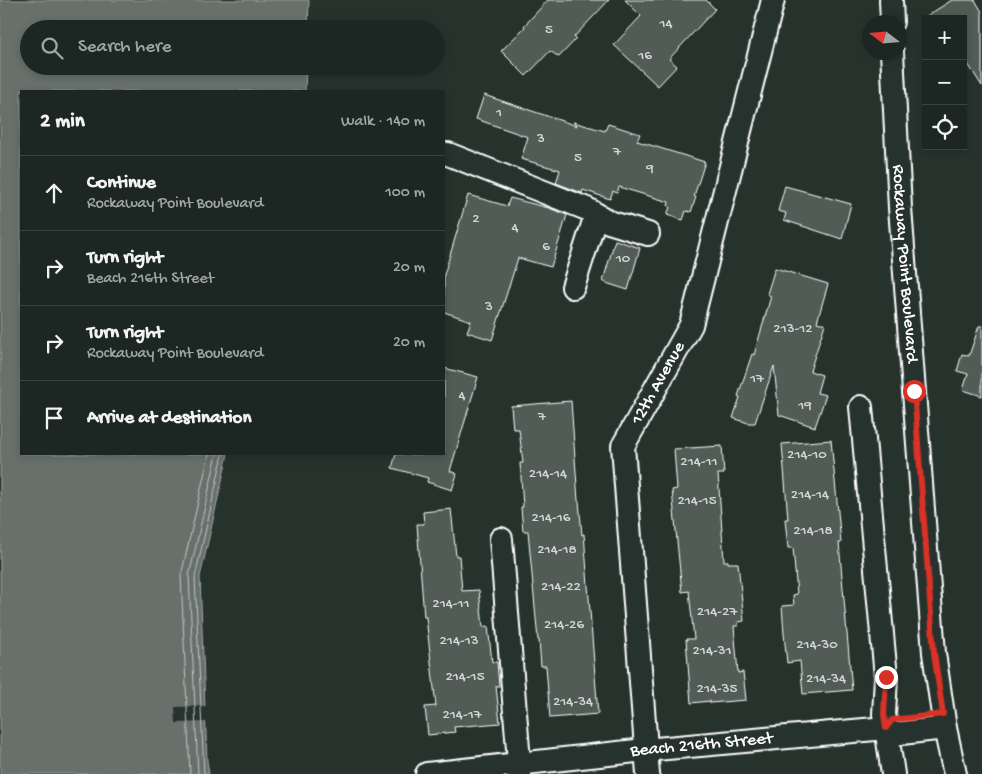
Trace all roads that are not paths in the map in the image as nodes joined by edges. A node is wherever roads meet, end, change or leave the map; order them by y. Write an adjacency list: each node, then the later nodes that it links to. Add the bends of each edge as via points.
1 (773, 0): 13 (street, 12th Avenue, via 691,325 623,446)
2 (891, 0): 3 (street)
3 (892, 15)
4 (892, 60): 11 (street, Rockaway Point Boulevard, via 900,208 934,653)
5 (448, 154): 6 (street)
6 (596, 215): 7 (street); 8 (street)
7 (648, 234)
8 (573, 287)
9 (861, 407): 12 (street, via 886,677)
10 (501, 539): 14 (street)
11 (944, 721): 12 (street, Beach 216th Street, via 892,720); 18 (street, Rockaway Point Boulevard)
12 (886, 728): 13 (street, Beach 216th Street); 17 (street)
13 (646, 750): 14 (street, Beach 216th Street); 16 (street, 12th Avenue)
14 (519, 769): 15 (street, Beach 216th Street)
15 (427, 774)
16 (648, 774)
17 (893, 774)
18 (955, 774)

